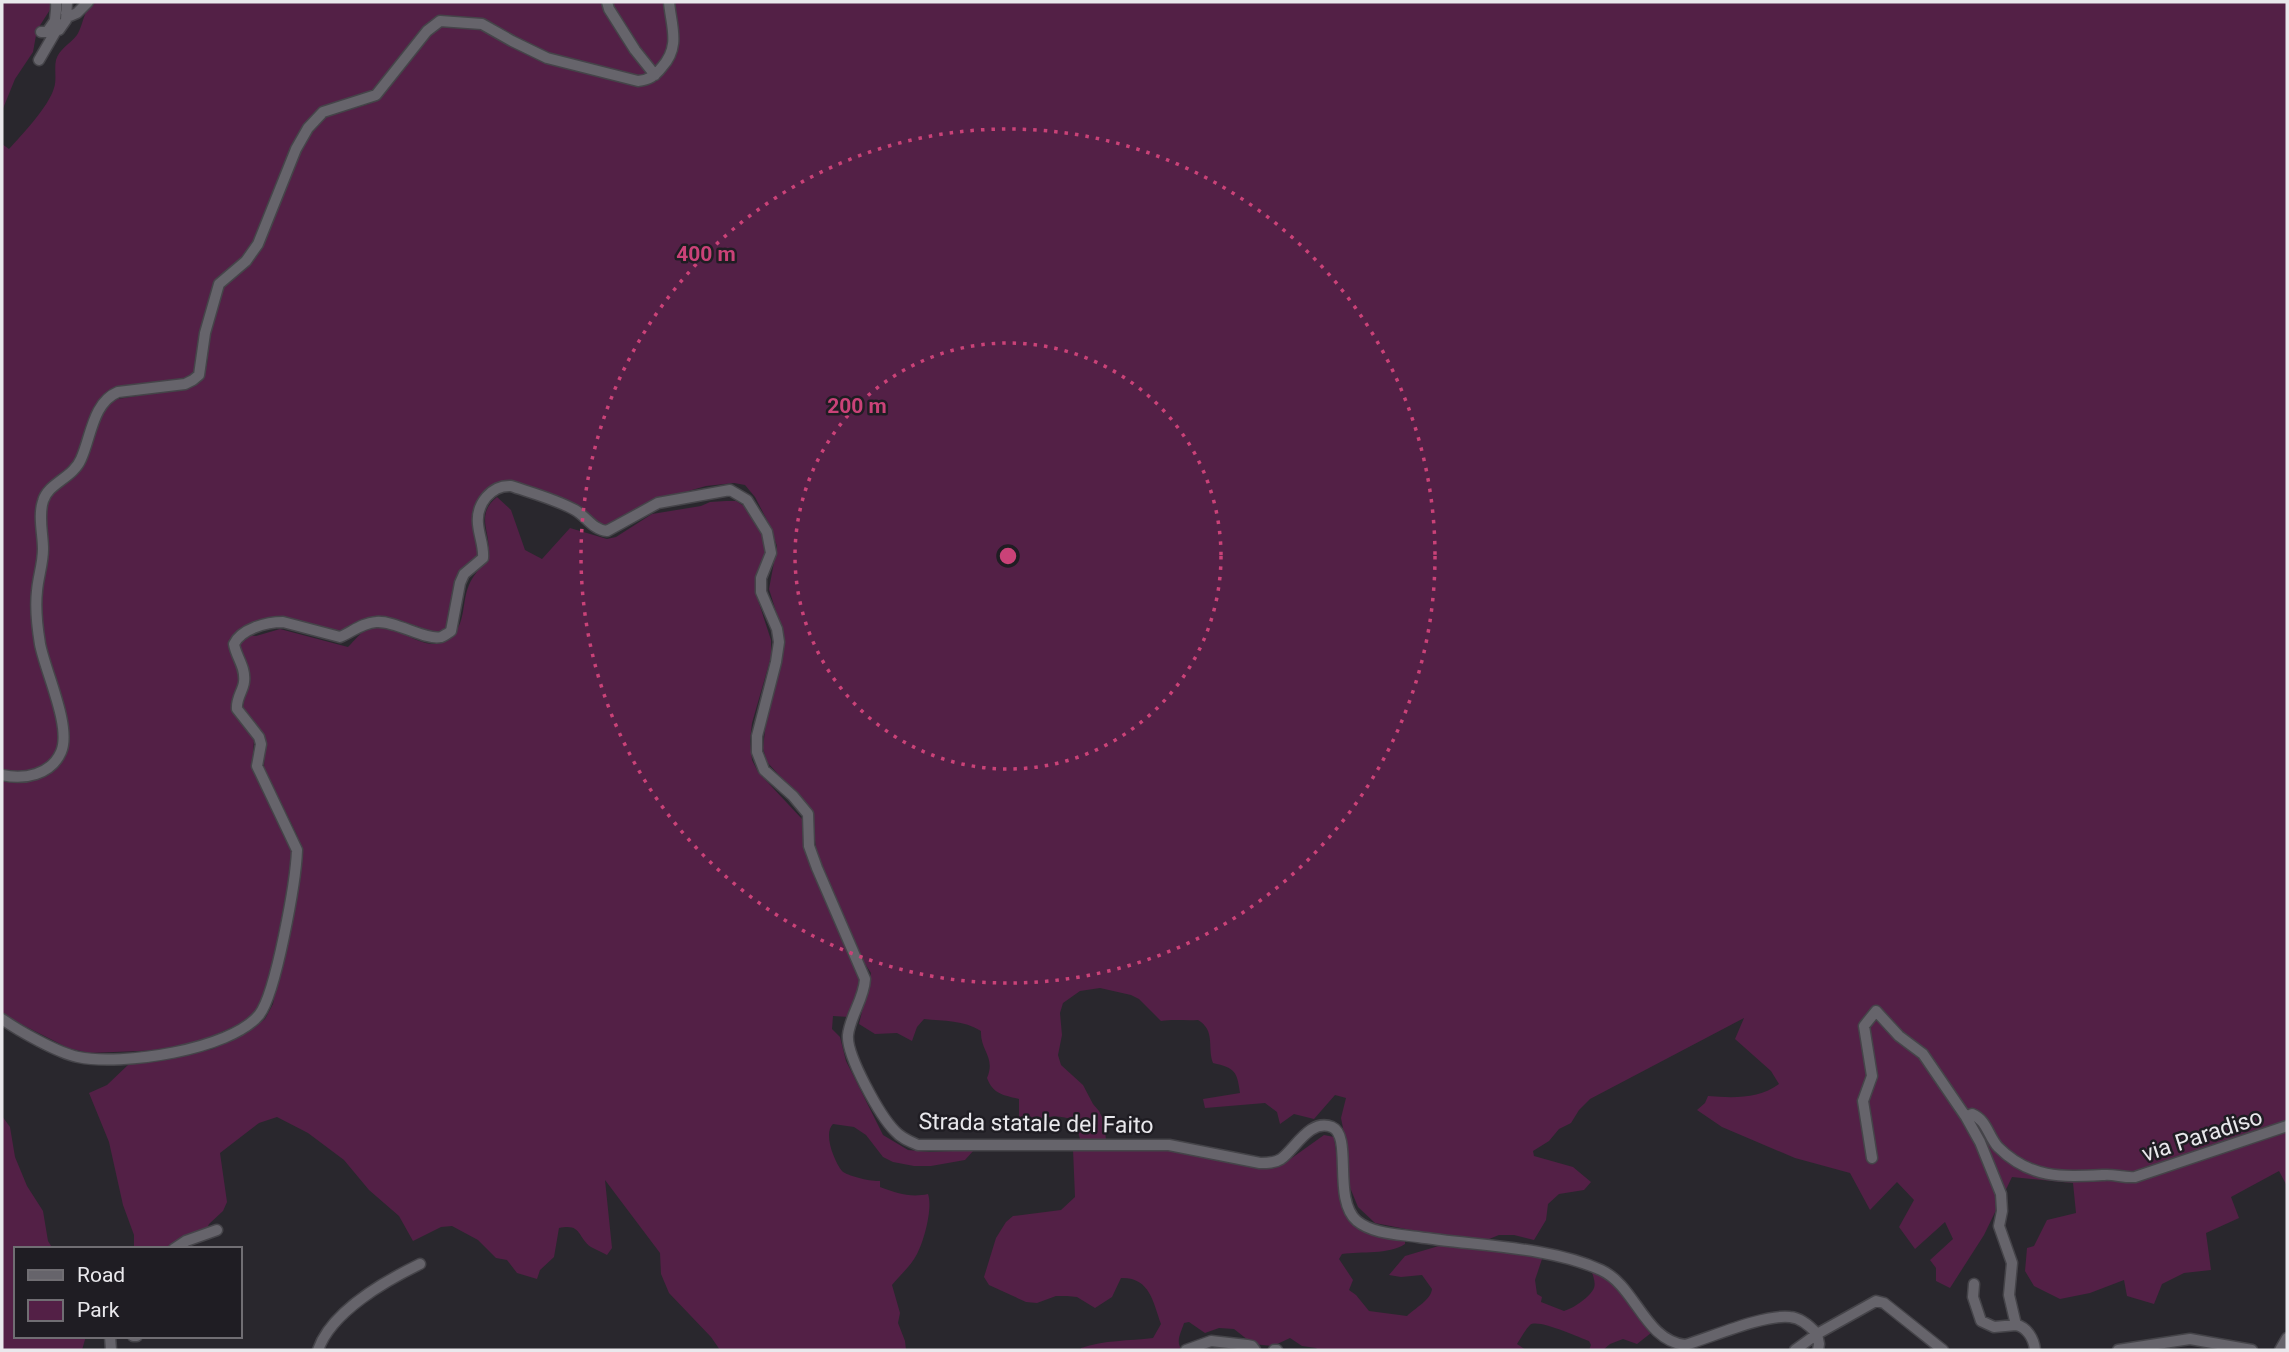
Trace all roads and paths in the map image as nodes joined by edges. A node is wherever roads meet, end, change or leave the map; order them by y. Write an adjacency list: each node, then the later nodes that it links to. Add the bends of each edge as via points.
1 (56, 2): 6 (street)
2 (88, 2): 5 (street, via 70,16)
3 (607, 2): 9 (street)
4 (669, 2): 9 (street, via 674,47)
5 (66, 8): 6 (street, via 62,28)
6 (55, 25): 7 (street); 8 (street)
7 (41, 32)
8 (39, 60)
9 (655, 75): 10 (street, via 638,81 615,76 547,58 482,24 440,21 376,95 323,112 313,121 296,149 258,244 219,284 199,374 185,384 110,396 97,413 80,463 46,493 41,511 43,565 37,588 37,621 62,721 62,751 47,770 25,777)
10 (2, 775)
11 (2, 1020): 20 (street, Strada statale del Faito, via 76,1056 135,1057 218,1040 245,1027 266,1005 297,850 257,766 259,737 237,709 244,685 234,644 240,634 282,622 340,637 358,626 383,622 442,638 451,631 464,574 483,558 477,520 480,509 486,497 502,485 566,505 599,531 658,503 730,491 747,500 771,545 761,592 779,642 757,752 764,770 808,814 809,846 866,979 848,1036 850,1050 895,1132 918,1145 1169,1145 1272,1163 1318,1126 1331,1127 1342,1142 1343,1188 1351,1212 1372,1229 1578,1261 1616,1279 1655,1328 1674,1344 1685,1345 1781,1317 1802,1321)
12 (1966, 1116): 13 (street, via Paradiso, via 1980,1119 1999,1147 2028,1169 2065,1177 2136,1177); 14 (street, via 1923,1054 1877,1011 1864,1026 1872,1076 1863,1101); 19 (street, via 2001,1194 2000,1232 2012,1263 2009,1294)
13 (2287, 1126)
14 (1872, 1158)
15 (216, 1230): 16 (street)
16 (177, 1247)
17 (419, 1264): 22 (street, via 365,1296 328,1332)
18 (1974, 1284): 19 (street, via 1980,1321 1994,1327)
19 (2016, 1325): 28 (street, via 2029,1335)
20 (1817, 1334): 25 (street); 26 (street); 27 (street, via 1876,1301)
21 (2287, 1338): 31 (street)
22 (318, 1350)
23 (1186, 1350): 24 (street, via 1212,1341)
24 (1255, 1350)
25 (1795, 1350)
26 (1818, 1350)
27 (1943, 1350)
28 (2035, 1350)
29 (2118, 1350): 30 (street, via 2190,1339)
30 (2252, 1350)
31 (2280, 1350)

